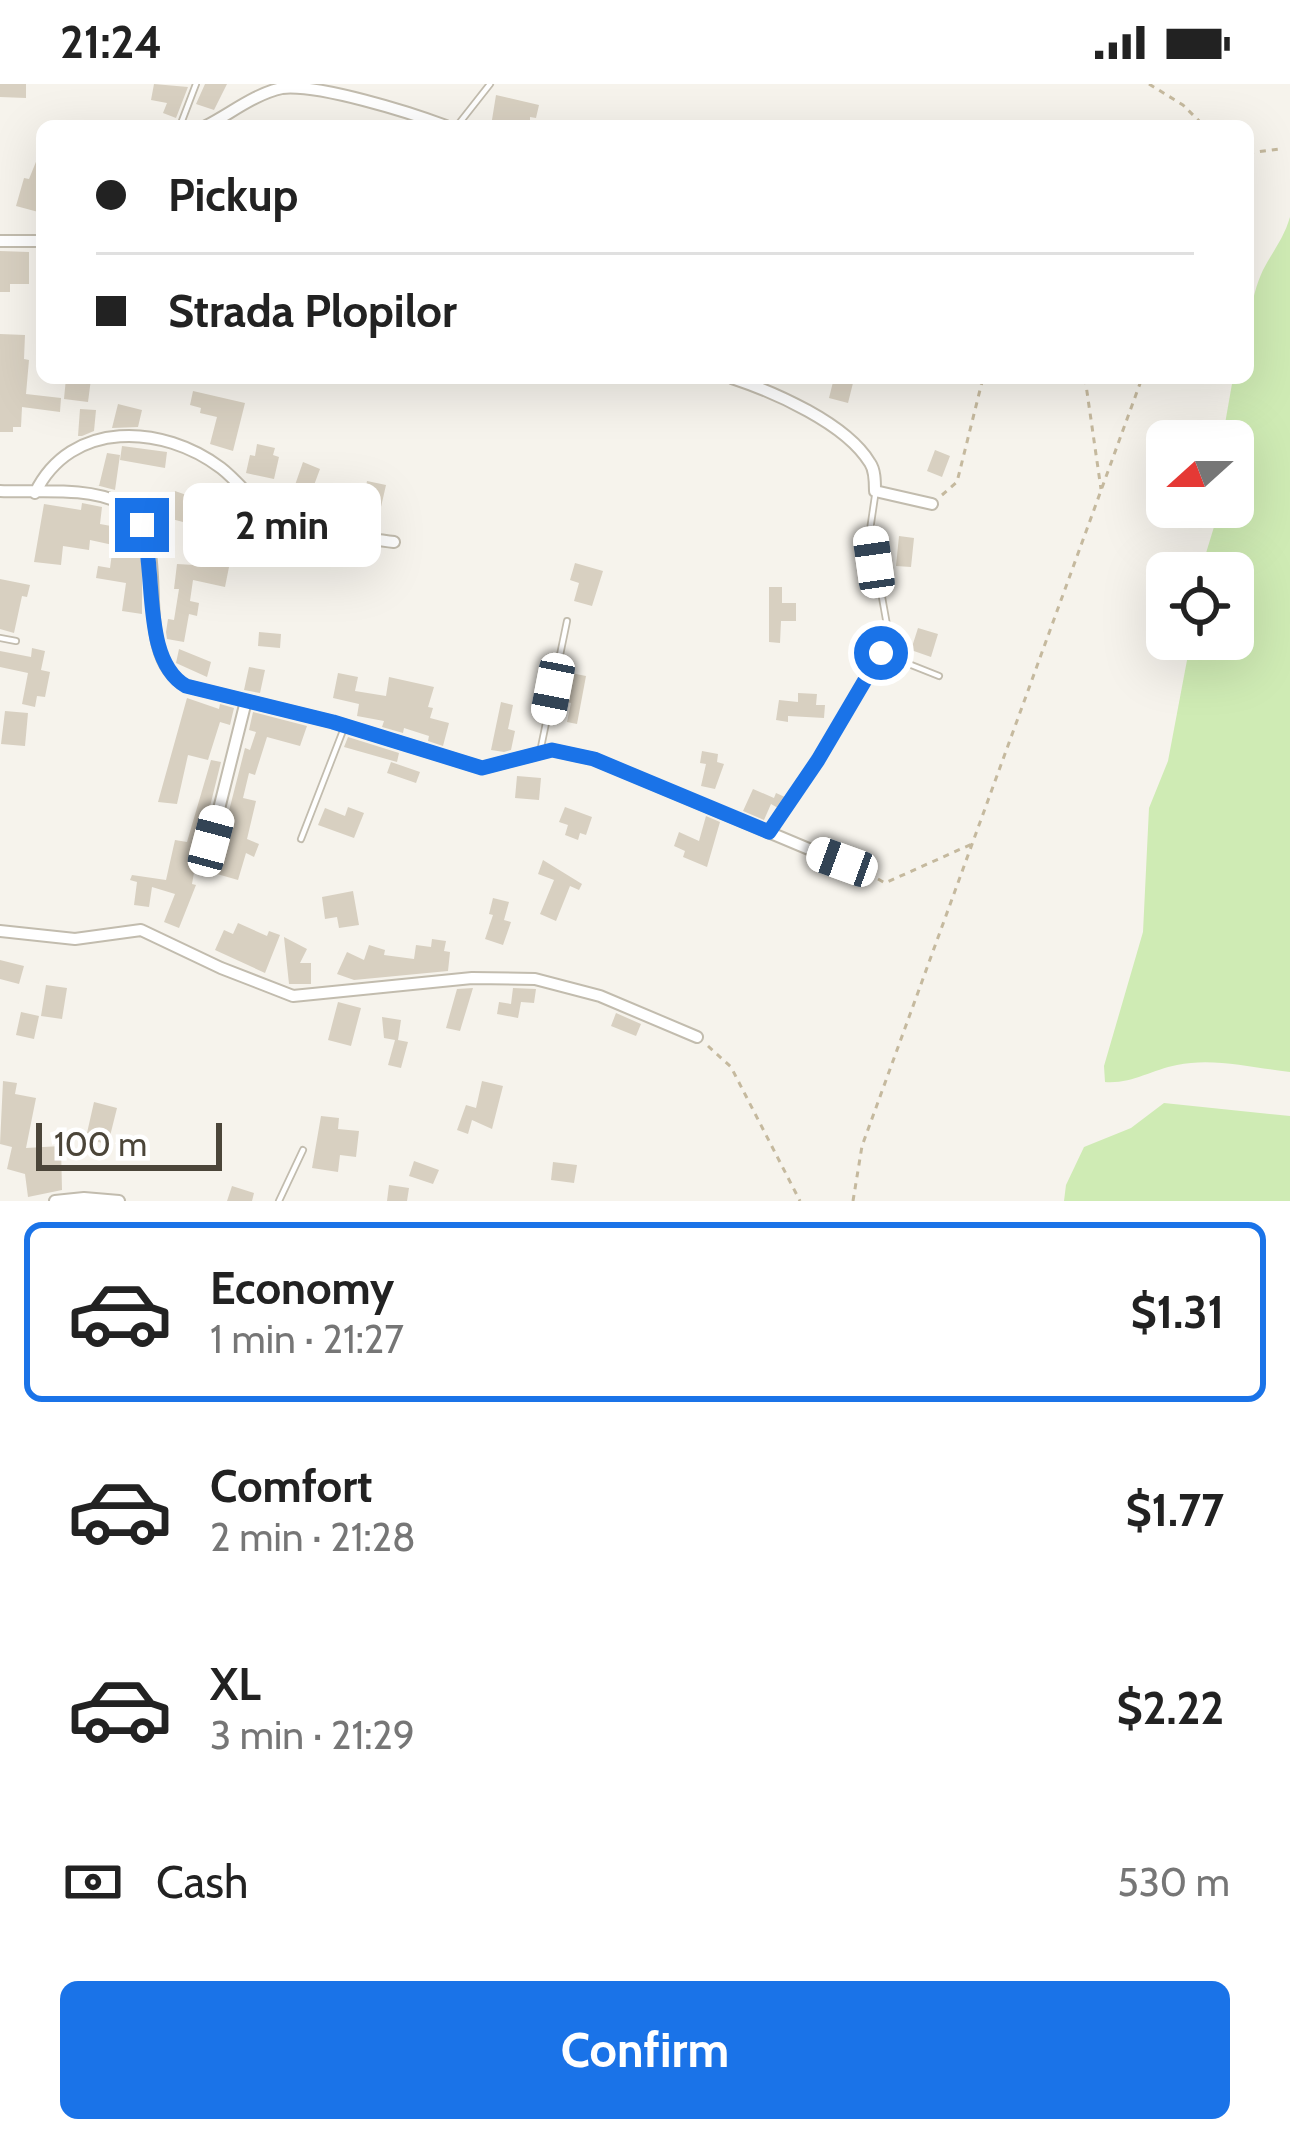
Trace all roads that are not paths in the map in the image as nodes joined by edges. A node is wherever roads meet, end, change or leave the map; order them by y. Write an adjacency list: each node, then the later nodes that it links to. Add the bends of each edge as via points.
1 (196, 84): 3 (lane)
2 (490, 84): 6 (lane)
3 (182, 120)
4 (218, 120): 5 (street, via 284,87)
5 (430, 120)
6 (462, 120)
7 (0, 241): 8 (street)
8 (36, 241)
9 (749, 384): 10 (street, via 835,429 873,466)
10 (875, 490): 13 (street); 18 (lane, via 870,530 887,625)
11 (0, 491): 12 (street)
12 (35, 493): 14 (street, via 82,444 148,437 217,465 287,524); 20 (street, via 104,496 134,513 147,540 165,668 186,686)
13 (932, 504)
14 (394, 542)
15 (567, 621): 22 (lane)
16 (0, 638): 17 (lane)
17 (16, 641)
18 (881, 653): 19 (lane); 23 (lane)
19 (939, 676)
20 (246, 701): 21 (street); 25 (street)
21 (344, 728): 22 (street, via 482,768); 24 (lane)
22 (540, 752): 23 (street, via 594,759)
23 (769, 832): 26 (street)
24 (301, 839)
25 (204, 869)
26 (866, 873)
27 (0, 931): 28 (street, via 75,939 141,929 293,996 472,978 536,980 600,996)
28 (697, 1037)
29 (303, 1150): 32 (lane)
30 (55, 1201): 31 (street)
31 (119, 1201)
32 (279, 1201)

